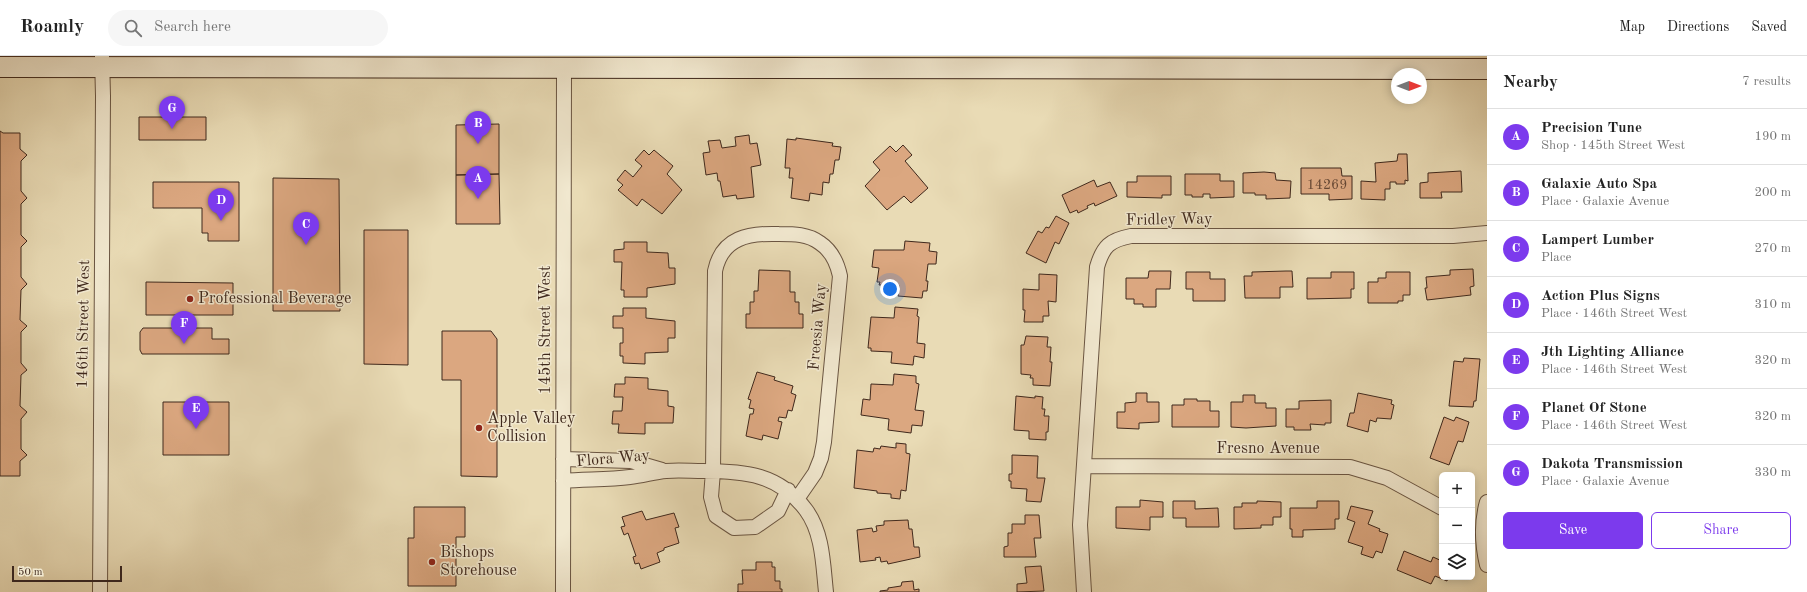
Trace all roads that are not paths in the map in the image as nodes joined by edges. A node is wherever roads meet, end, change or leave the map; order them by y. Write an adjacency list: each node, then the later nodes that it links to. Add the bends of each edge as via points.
1 (103, 62): 2 (street); 4 (street); 18 (street, 146th Street West)
2 (474, 62): 5 (street)
3 (1245, 62): 5 (street); 6 (street)
4 (0, 67)
5 (564, 68): 8 (street, 145th Street West)
6 (1487, 69)
7 (1487, 233): 9 (street, Fridley Way, via 1424,236 1131,236 1107,245 1097,267)
8 (563, 459): 10 (street, Flora Way, via 631,461); 12 (street, 145th Street West)
9 (1084, 466): 15 (street, Fresno Avenue, via 1350,467 1387,478); 21 (street, Fridley Way, via 1080,525)
10 (666, 471): 11 (street, Flora Way); 12 (street, Flora Way, via 630,477)
11 (713, 471): 13 (street, Flora Way, via 749,473 767,478); 13 (street, via 711,497 716,516 734,528 755,527 778,511); 13 (street, Freesia Way, via 714,280 717,262 734,241 752,234 795,234 814,238 829,250 834,258 840,276 840,286 822,450 815,473)
12 (563, 481): 19 (street, 145th Street West)
13 (792, 495): 20 (street, Flora Way, via 807,511 819,539)
14 (1487, 502): 16 (street)
15 (1439, 506)
16 (1478, 515): 17 (street)
17 (1487, 565)
18 (100, 592)
19 (563, 592)
20 (826, 592)
21 (1084, 592)

